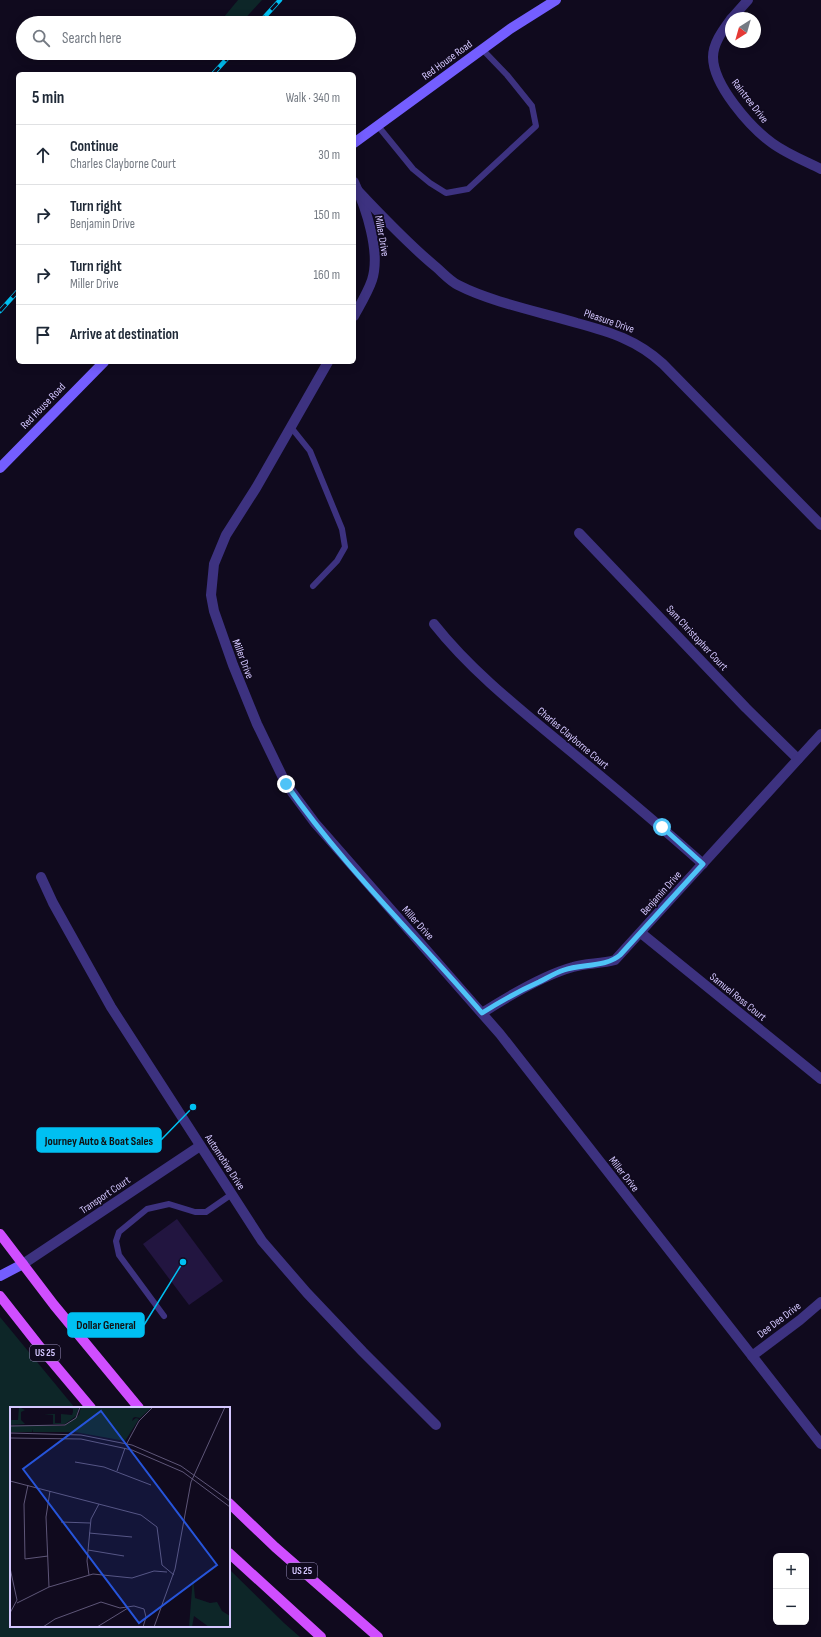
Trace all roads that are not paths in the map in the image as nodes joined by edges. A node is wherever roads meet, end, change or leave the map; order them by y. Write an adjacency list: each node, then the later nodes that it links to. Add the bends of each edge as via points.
1 (556, 0): 5 (main road, Red House Road)
2 (748, 0): 3 (street, Raintree Drive)
3 (737, 12)
4 (725, 28): 8 (street, Raintree Drive, via 716,43 713,56 715,70 739,109 760,133)
5 (482, 49): 6 (main road, Red House Road); 6 (lane, via 507,74 532,106 536,126 468,189 446,193 430,183 413,169)
6 (378, 126): 7 (main road, Red House Road)
7 (356, 141)
8 (782, 150): 9 (street); 10 (street, Raintree Drive)
9 (821, 161)
10 (821, 169)
11 (356, 186): 12 (street, Miller Drive, via 368,219 375,267 372,281); 17 (street, Pleasure Drive, via 383,218 424,258 457,284 518,306 607,331 643,347 663,364)
12 (356, 312)
13 (102, 364): 16 (main road, Red House Road)
14 (327, 364): 15 (street, Miller Drive)
15 (290, 426): 19 (lane, via 310,452 342,529 345,547 337,560); 26 (street, Miller Drive, via 256,488 226,535 214,564 211,595 219,628 257,724 275,764 290,789 328,839)
16 (0, 468)
17 (821, 524)
18 (579, 533): 22 (street, Sam Christopher Court)
19 (313, 586)
20 (434, 624): 23 (street, Charles Clayborne Court, via 452,647 513,704)
21 (821, 734): 22 (street, Benjamin Drive)
22 (798, 759): 23 (street, Benjamin Drive)
23 (703, 864): 25 (street, Benjamin Drive)
24 (41, 877): 28 (street, Automotive Drive, via 111,1007)
25 (641, 933): 26 (street, Benjamin Drive, via 615,960 562,970); 27 (street, Samuel Ross Court)
26 (482, 1013): 36 (street, Miller Drive)
27 (821, 1079)
28 (200, 1146): 29 (street, Automotive Drive); 31 (street, Transport Court)
29 (232, 1194): 35 (lane, via 206,1212 195,1212 169,1204 147,1209 119,1232 116,1241 119,1255); 39 (street, Automotive Drive, via 262,1241 307,1293)
30 (0, 1234): 31 (main road)
31 (23, 1264): 32 (main road); 38 (main road)
32 (0, 1276)
33 (0, 1296): 37 (main road, US 25)
34 (821, 1302): 36 (street, Dee Dee Drive)
35 (164, 1316)
36 (752, 1356): 40 (street, Miller Drive)
37 (90, 1407)
38 (138, 1407)
39 (436, 1425)
40 (821, 1444)
41 (230, 1504): 44 (main road, US 25)
42 (230, 1554): 43 (main road)
43 (322, 1637)
44 (378, 1637)

